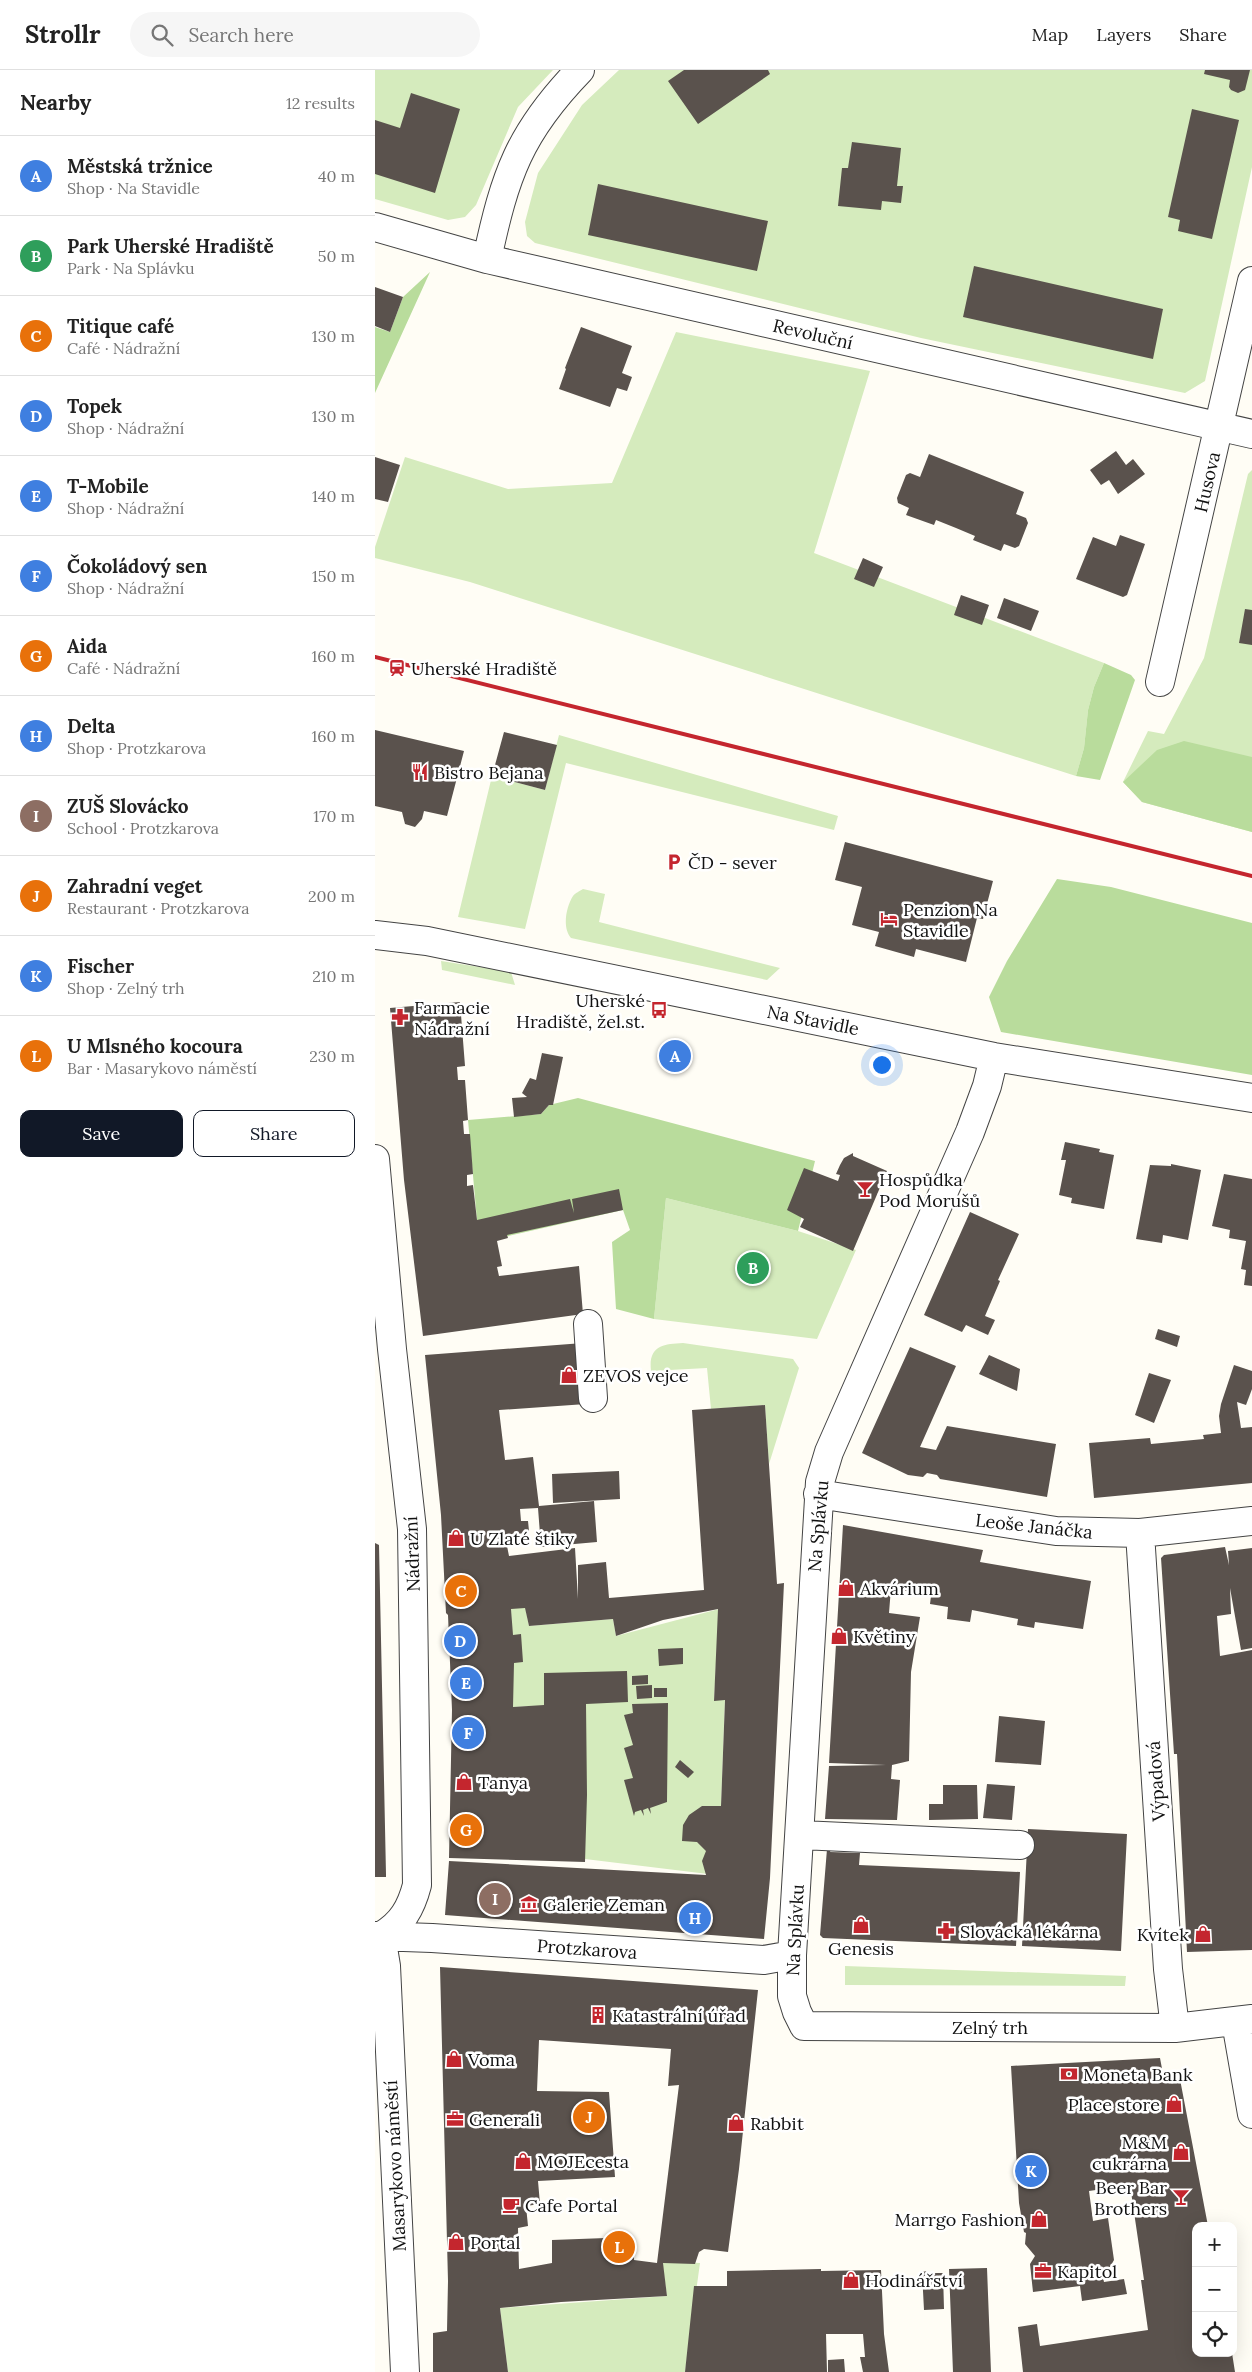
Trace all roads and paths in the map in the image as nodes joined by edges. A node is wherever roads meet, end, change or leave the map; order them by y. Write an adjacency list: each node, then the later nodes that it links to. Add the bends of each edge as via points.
1 (580, 70): 3 (street, via 551,101 522,145 499,204)
2 (375, 227): 3 (street, Revoluční)
3 (487, 259): 5 (street, Revoluční)
4 (1252, 281): 5 (street, Husova)
5 (1220, 427): 6 (street, Revoluční); 7 (street, Husova)
6 (1252, 434)
7 (1160, 682)
8 (375, 935): 9 (street, Na Stavidle, via 427,941)
9 (994, 1057): 10 (street, Na Stavidle); 14 (street, Na Splávku, via 970,1132 829,1452)
10 (1252, 1098)
11 (375, 1159): 19 (street, Nádražní, via 412,1529 417,1885 407,1913 392,1930)
12 (588, 1324): 13 (street)
13 (593, 1398)
14 (818, 1494): 16 (street, Leoše Janáčka, via 1025,1528); 17 (street, Na Splávku)
15 (1252, 1521): 16 (street, Leoše Janáčka)
16 (1140, 1533): 23 (street, Výpadová, via 1168,1969)
17 (801, 1836): 18 (street); 20 (street, Na Splávku)
18 (1020, 1845)
19 (378, 1936): 20 (street, Protzkarova, via 764,1960); 25 (street, Masarykovo náměstí, via 386,1966)
20 (792, 1955): 22 (street, Na Splávku, via 792,1996)
21 (1244, 2021): 23 (street, Zelný trh); 24 (street)
22 (804, 2026): 23 (street, Zelný trh)
23 (1175, 2028)
24 (1252, 2114)
25 (405, 2372)

